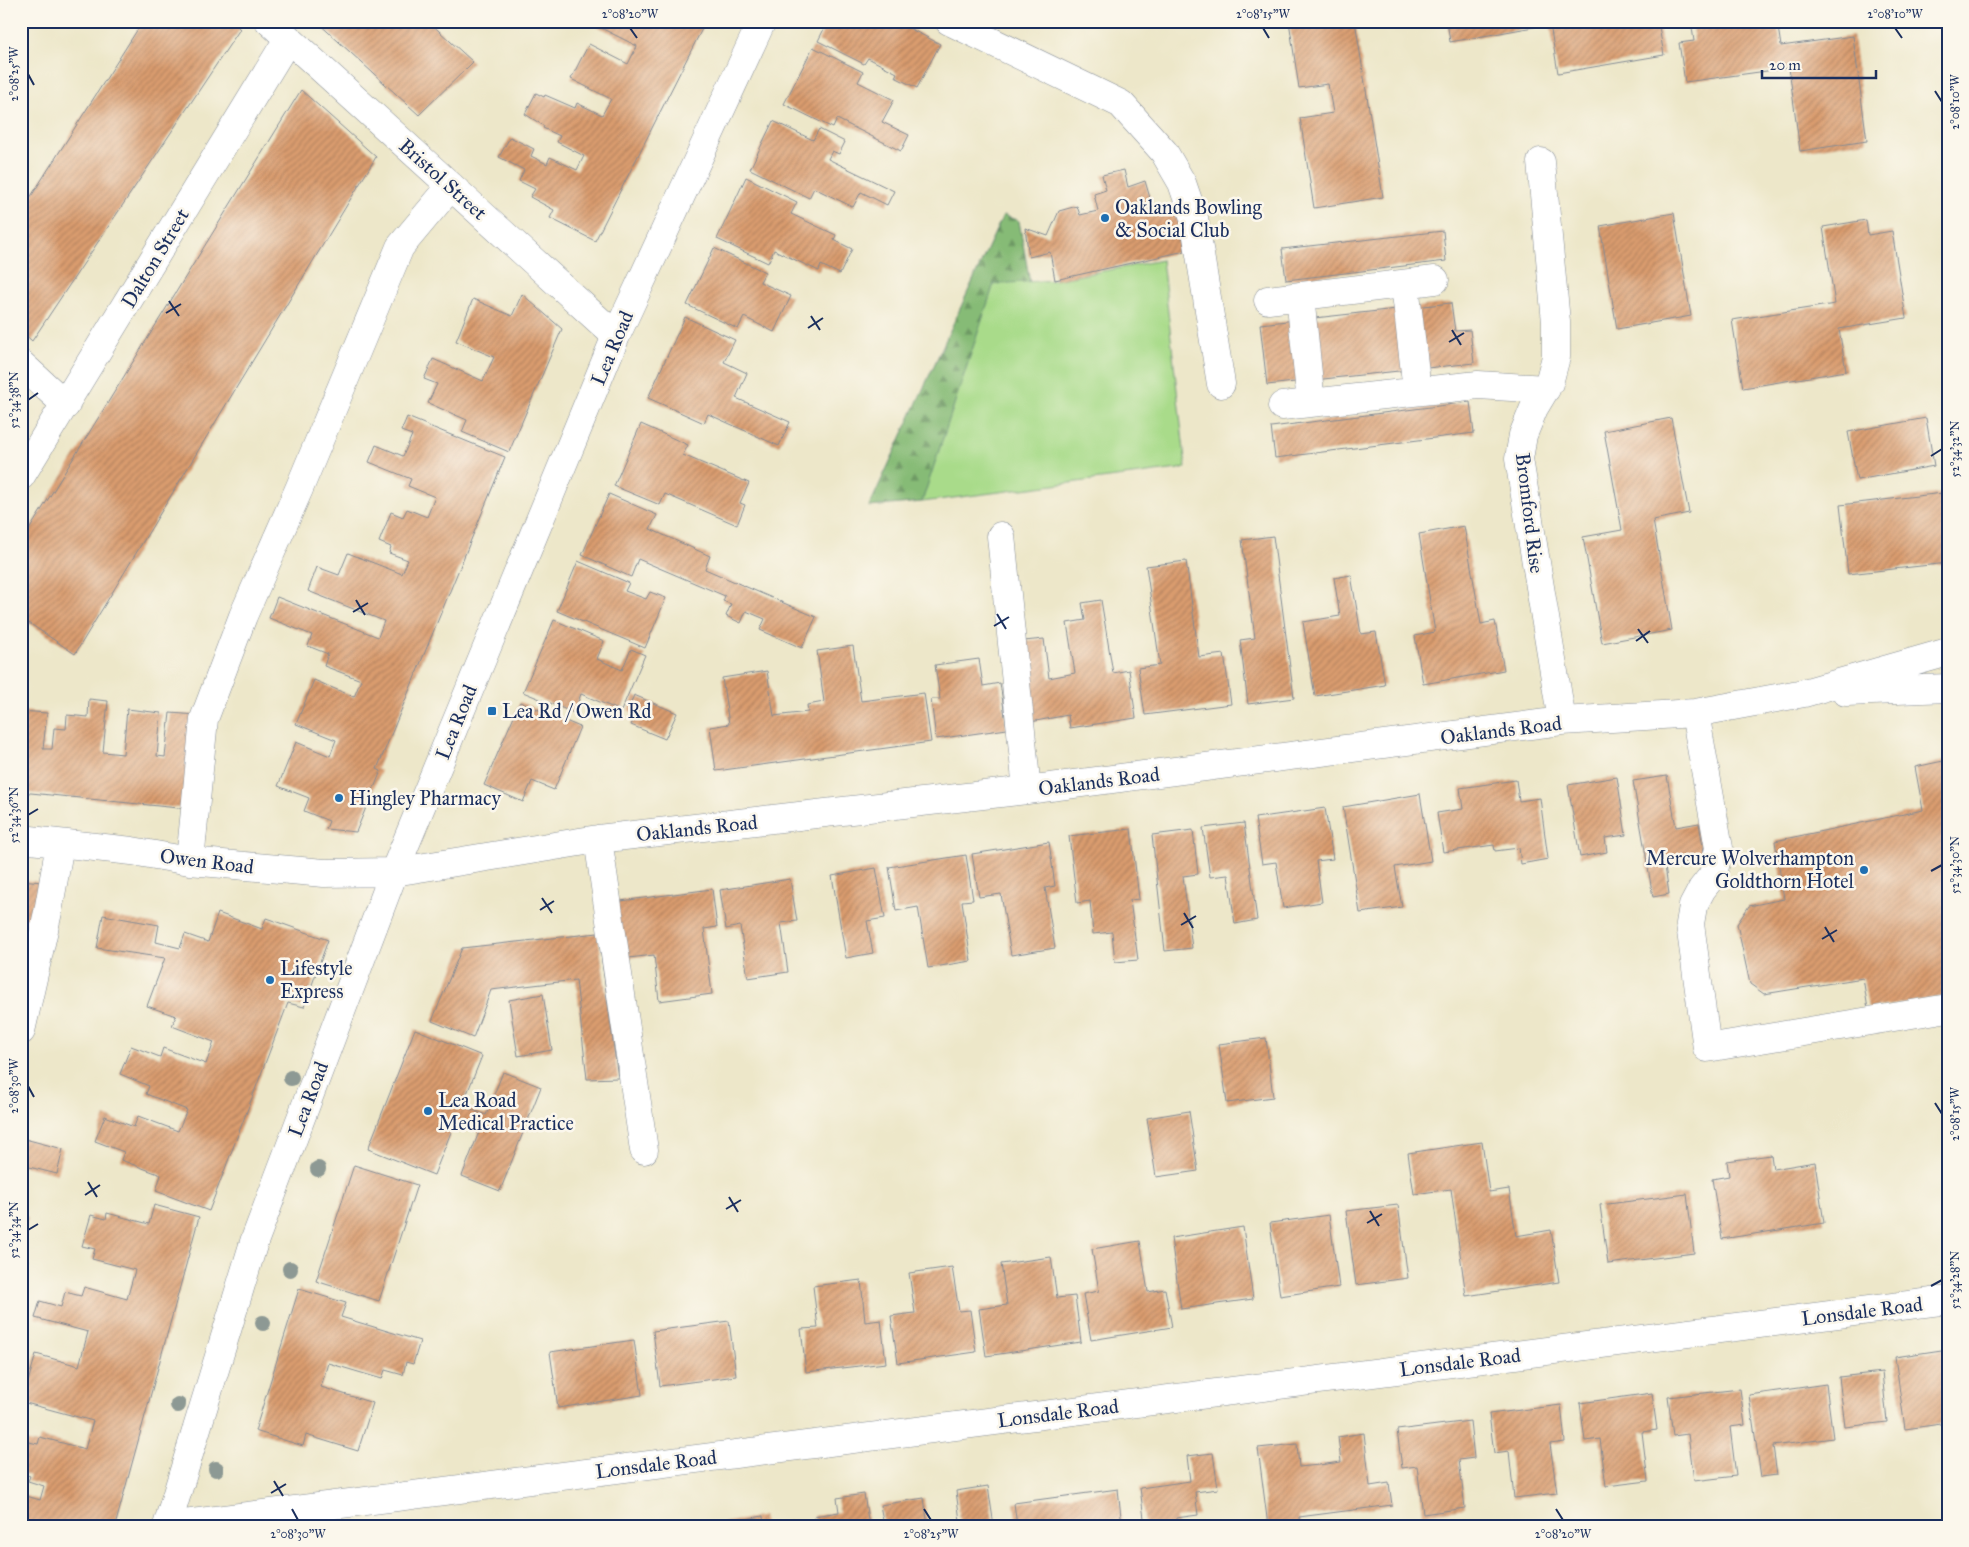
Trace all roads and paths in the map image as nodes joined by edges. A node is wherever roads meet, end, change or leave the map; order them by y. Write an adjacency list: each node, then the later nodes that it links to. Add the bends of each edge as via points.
1 (762, 21): 10 (street, Lea Road)
2 (948, 21): 12 (street, via 1121,104 1164,152 1182,183 1194,218)
3 (279, 30): 5 (street, Bristol Street); 16 (street, Dalton Street)
4 (1540, 162): 13 (street, Bromford Rise, via 1556,322 1556,357)
5 (451, 186): 10 (street, Bristol Street); 29 (street, via 400,247 243,616 204,719)
6 (1435, 280): 7 (street)
7 (1405, 284): 8 (street); 14 (street)
8 (1300, 296): 9 (street); 15 (street)
9 (1268, 300)
10 (616, 336): 30 (street, Lea Road)
11 (21, 364): 16 (street)
12 (1221, 384)
13 (1546, 389): 14 (street, via 1478,384); 24 (street, Bromford Rise, via 1523,435 1519,459)
14 (1417, 391): 15 (street)
15 (1311, 403): 17 (street)
16 (66, 405): 18 (street, Dalton Street)
17 (1282, 406)
18 (21, 476)
19 (1001, 536): 25 (street)
20 (1948, 652): 22 (street, Oaklands Road)
21 (1948, 688): 22 (street, Oaklands Road)
22 (1804, 694): 23 (street, Oaklands Road)
23 (1696, 713): 24 (street, Oaklands Road); 31 (street, via 1719,848 1713,875 1693,906 1690,924 1707,1048)
24 (1562, 721): 25 (street, Oaklands Road)
25 (1027, 790): 27 (street, Oaklands Road)
26 (21, 839): 28 (street, Owen Road)
27 (598, 839): 30 (street, Oaklands Road); 33 (street)
28 (60, 844): 29 (street, Owen Road); 32 (street)
29 (190, 861): 30 (street, Owen Road, via 324,873)
30 (394, 872): 35 (street, Lea Road, via 254,1242)
31 (1948, 1008)
32 (21, 1031)
33 (644, 1150)
34 (1948, 1300): 35 (street, Lonsdale Road)
35 (168, 1526)

